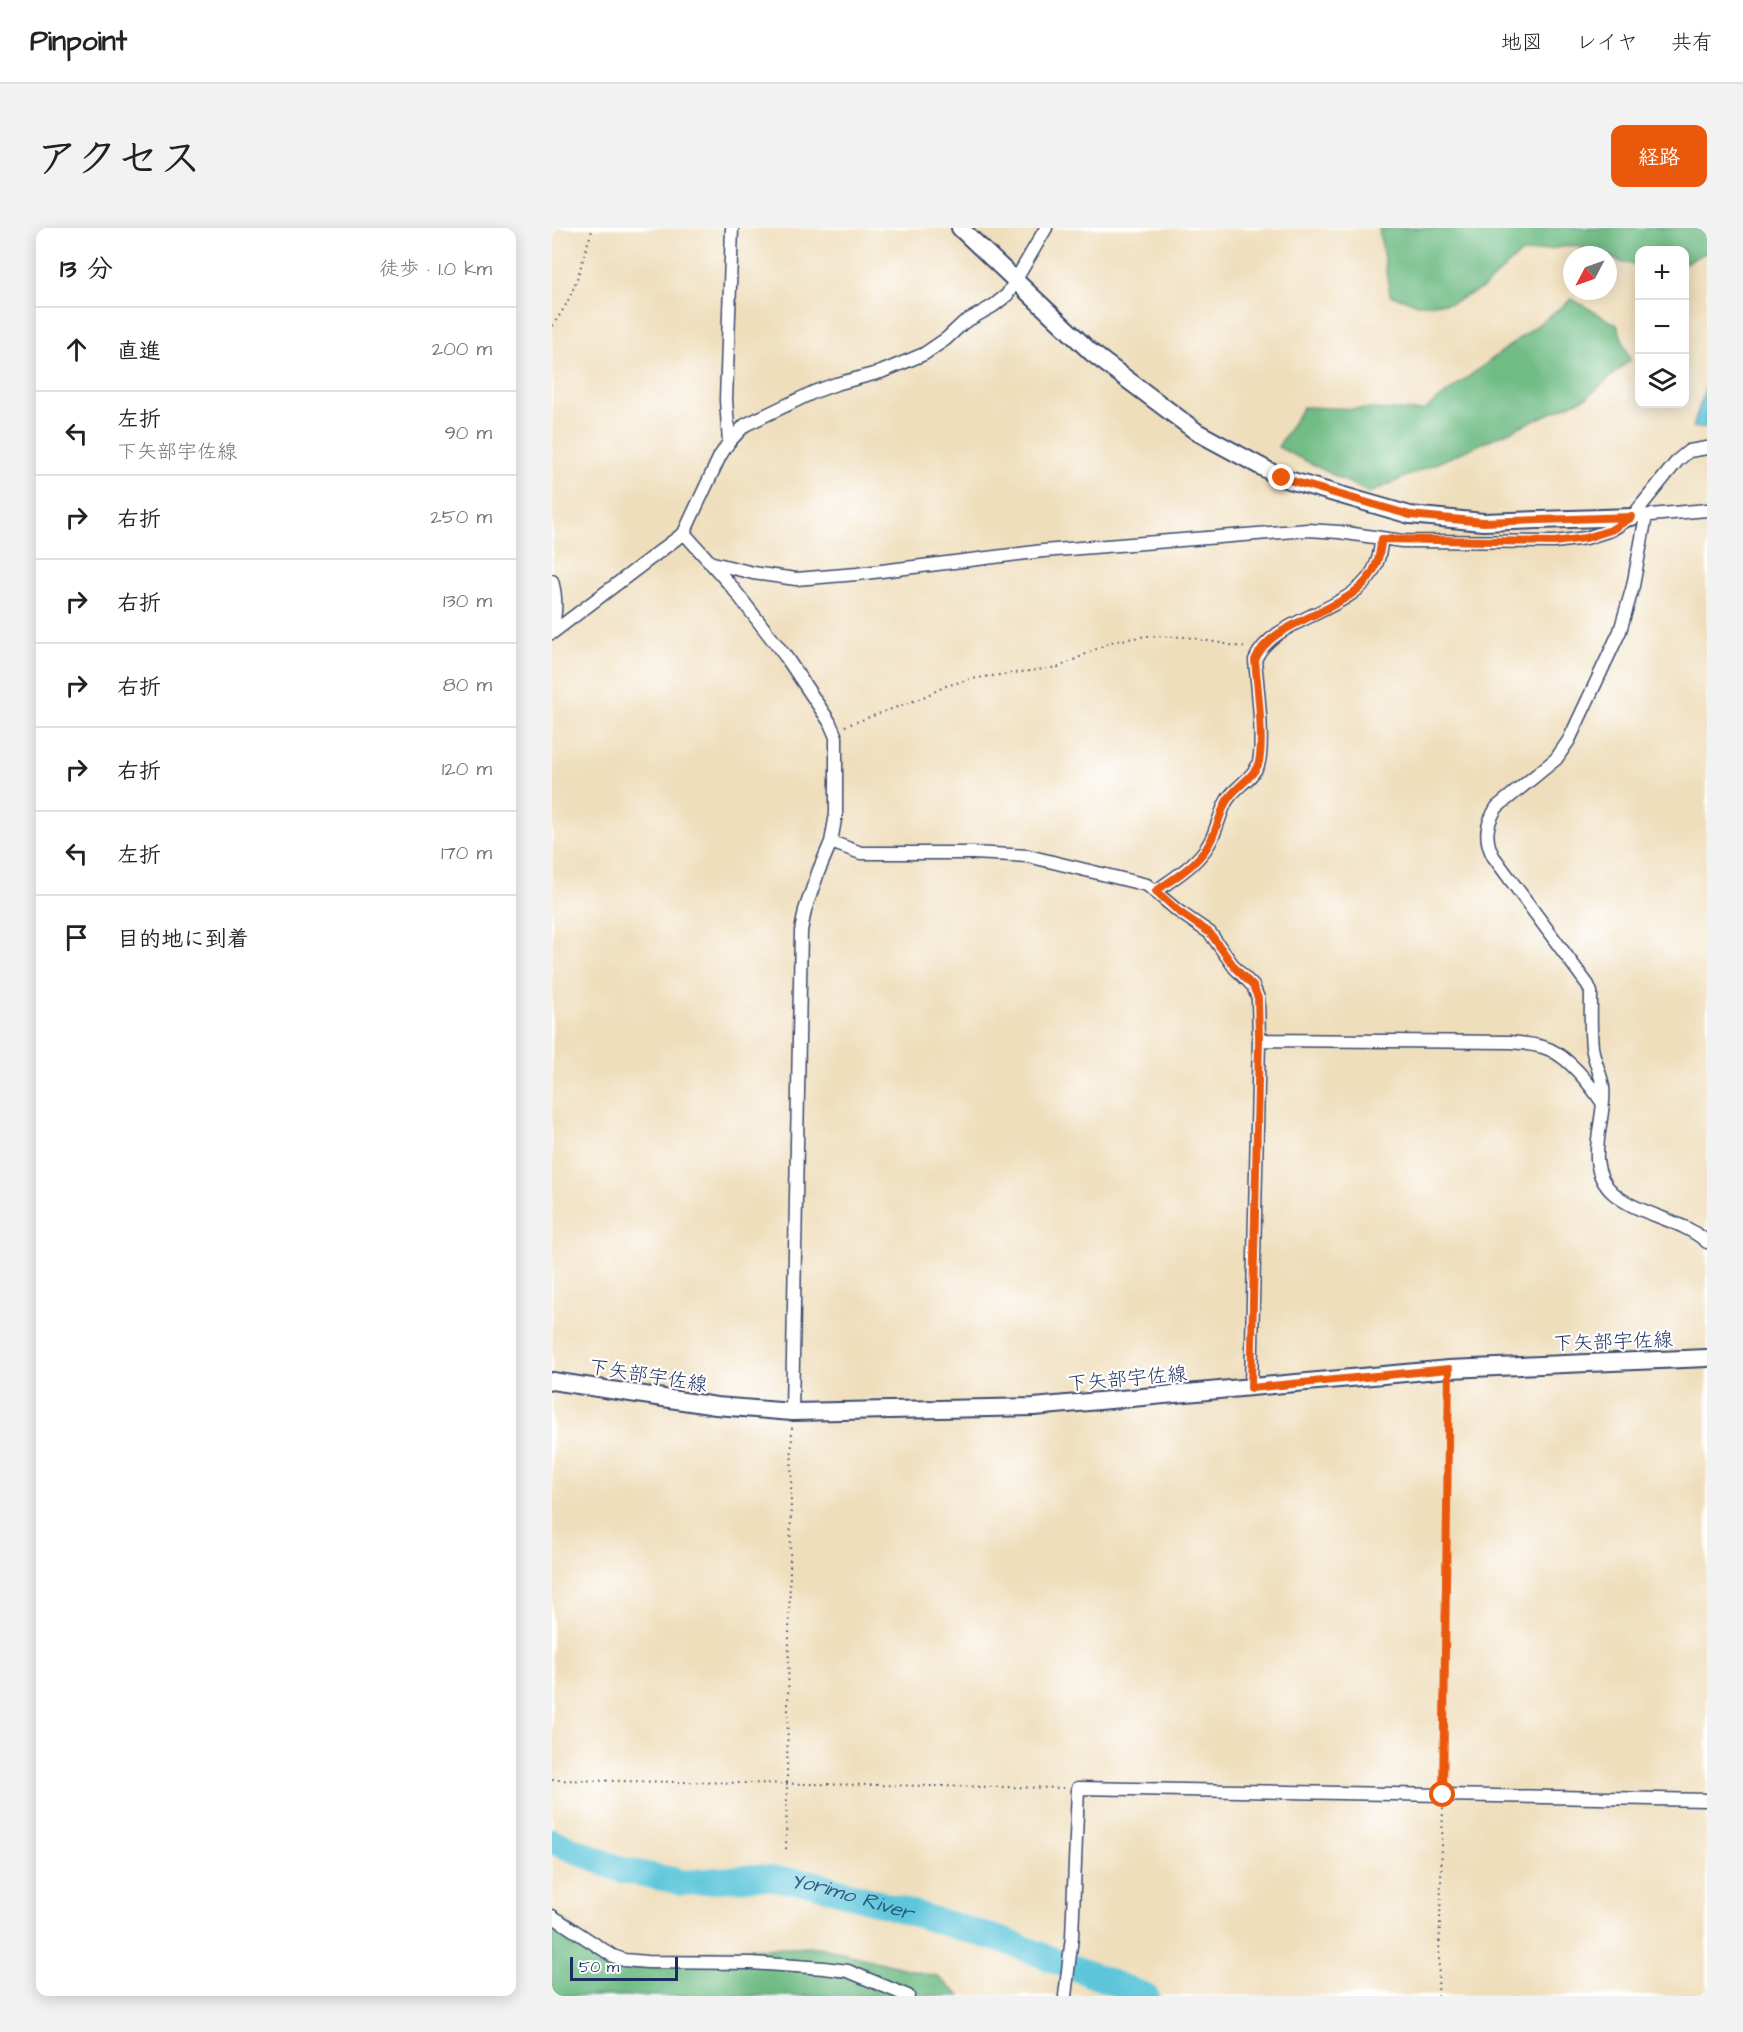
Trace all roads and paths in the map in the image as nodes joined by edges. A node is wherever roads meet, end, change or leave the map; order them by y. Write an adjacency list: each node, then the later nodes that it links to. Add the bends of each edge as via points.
1 (593, 228): 6 (path, via 575,288)
2 (732, 228): 7 (street, via 726,400)
3 (960, 228): 5 (main road)
4 (1046, 228): 5 (street)
5 (1016, 282): 7 (street, via 993,306 963,323 924,354 777,408 745,425); 10 (main road, via 1092,353 1197,432 1282,478 1410,515 1483,522)
6 (552, 326)
7 (729, 442): 11 (street)
8 (1707, 448): 10 (street, via 1689,451 1678,460)
9 (1707, 510): 10 (street)
10 (1639, 516): 12 (street, via 1586,538 1554,542); 21 (street, via 1633,586 1620,631 1569,740 1556,759 1497,807 1486,835 1493,856 1588,985 1592,1048 1603,1085)
11 (684, 533): 13 (street); 15 (street)
12 (1382, 539): 13 (street, via 1308,530 1042,551 796,579); 16 (street, via 1377,563 1368,578 1333,606 1294,625)
13 (709, 562): 17 (street, via 780,649)
14 (552, 581): 15 (street, via 556,597)
15 (552, 632)
16 (1259, 650): 17 (path, via 1186,637 1146,636 1111,642 1059,667 945,686); 19 (street, via 1255,660 1261,747 1258,765 1226,802 1205,852)
17 (834, 730): 18 (street, via 836,814)
18 (831, 842): 19 (street, via 861,854 1028,856 1136,882); 27 (street, via 805,910 800,939)
19 (1156, 891): 20 (street, via 1210,933 1253,986 1258,998)
20 (1259, 1040): 21 (street, via 1510,1042 1546,1047 1586,1079); 26 (street)
21 (1602, 1102): 22 (street, via 1596,1157 1610,1189 1622,1199 1694,1232)
22 (1707, 1242)
23 (1707, 1358): 24 (main road, 下矢部宇佐線)
24 (1449, 1369): 26 (main road, 下矢部宇佐線); 31 (path)
25 (552, 1381): 27 (main road, 下矢部宇佐線, via 716,1406)
26 (1251, 1388): 27 (main road, 下矢部宇佐線, via 1034,1407)
27 (792, 1412): 29 (path)
28 (552, 1780): 29 (path)
29 (786, 1782): 30 (path); 33 (path)
30 (1078, 1788): 31 (street); 36 (street)
31 (1443, 1795): 32 (street); 37 (path)
32 (1707, 1800)
33 (786, 1849)
34 (552, 1916): 35 (street, via 624,1960 751,1963 848,1971)
35 (908, 1996)
36 (1065, 1996)
37 (1438, 1996)

